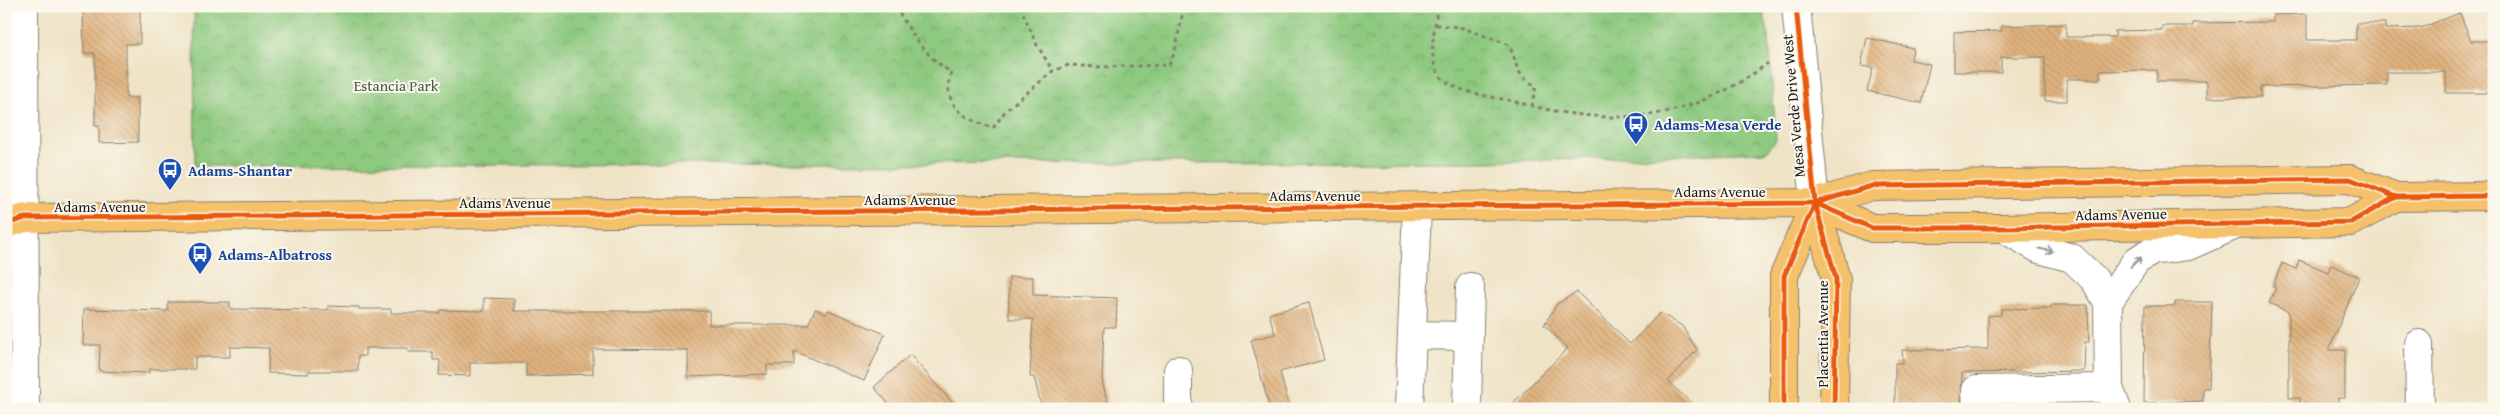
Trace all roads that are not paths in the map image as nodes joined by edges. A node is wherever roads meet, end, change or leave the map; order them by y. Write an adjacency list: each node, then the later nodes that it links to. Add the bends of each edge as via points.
1 (1796, 6): 5 (street, Mesa Verde Drive West)
2 (18, 16): 7 (street)
3 (2494, 196): 4 (main road, Adams Avenue)
4 (2396, 197): 5 (main road, Adams Avenue, via 2350,179 2246,179 1872,186); 8 (main road, Adams Avenue, via 2351,222)
5 (1814, 203): 6 (main road, Adams Avenue); 9 (main road, Adams Avenue, via 1872,228); 21 (main road, via 1784,276); 22 (main road, Placentia Avenue, via 1836,279)
6 (1417, 207): 7 (main road, Adams Avenue); 12 (street)
7 (12, 218): 17 (street)
8 (2238, 224): 9 (main road, Adams Avenue); 11 (street, one-way to 8, via 2136,261 2152,250 2188,246)
9 (2003, 228): 11 (street, one-way to 11, via 2039,249 2072,258 2094,279)
10 (1470, 287): 13 (street)
11 (2108, 302): 16 (street)
12 (1412, 334): 13 (street); 19 (street)
13 (1469, 336): 20 (street)
14 (2419, 344): 24 (street)
15 (1178, 370): 18 (street)
16 (2113, 399): 23 (street, via 1976,390)
17 (25, 409)
18 (1178, 409)
19 (1410, 409)
20 (1467, 409)
21 (1784, 409)
22 (1834, 409)
23 (1977, 409)
24 (2420, 409)

